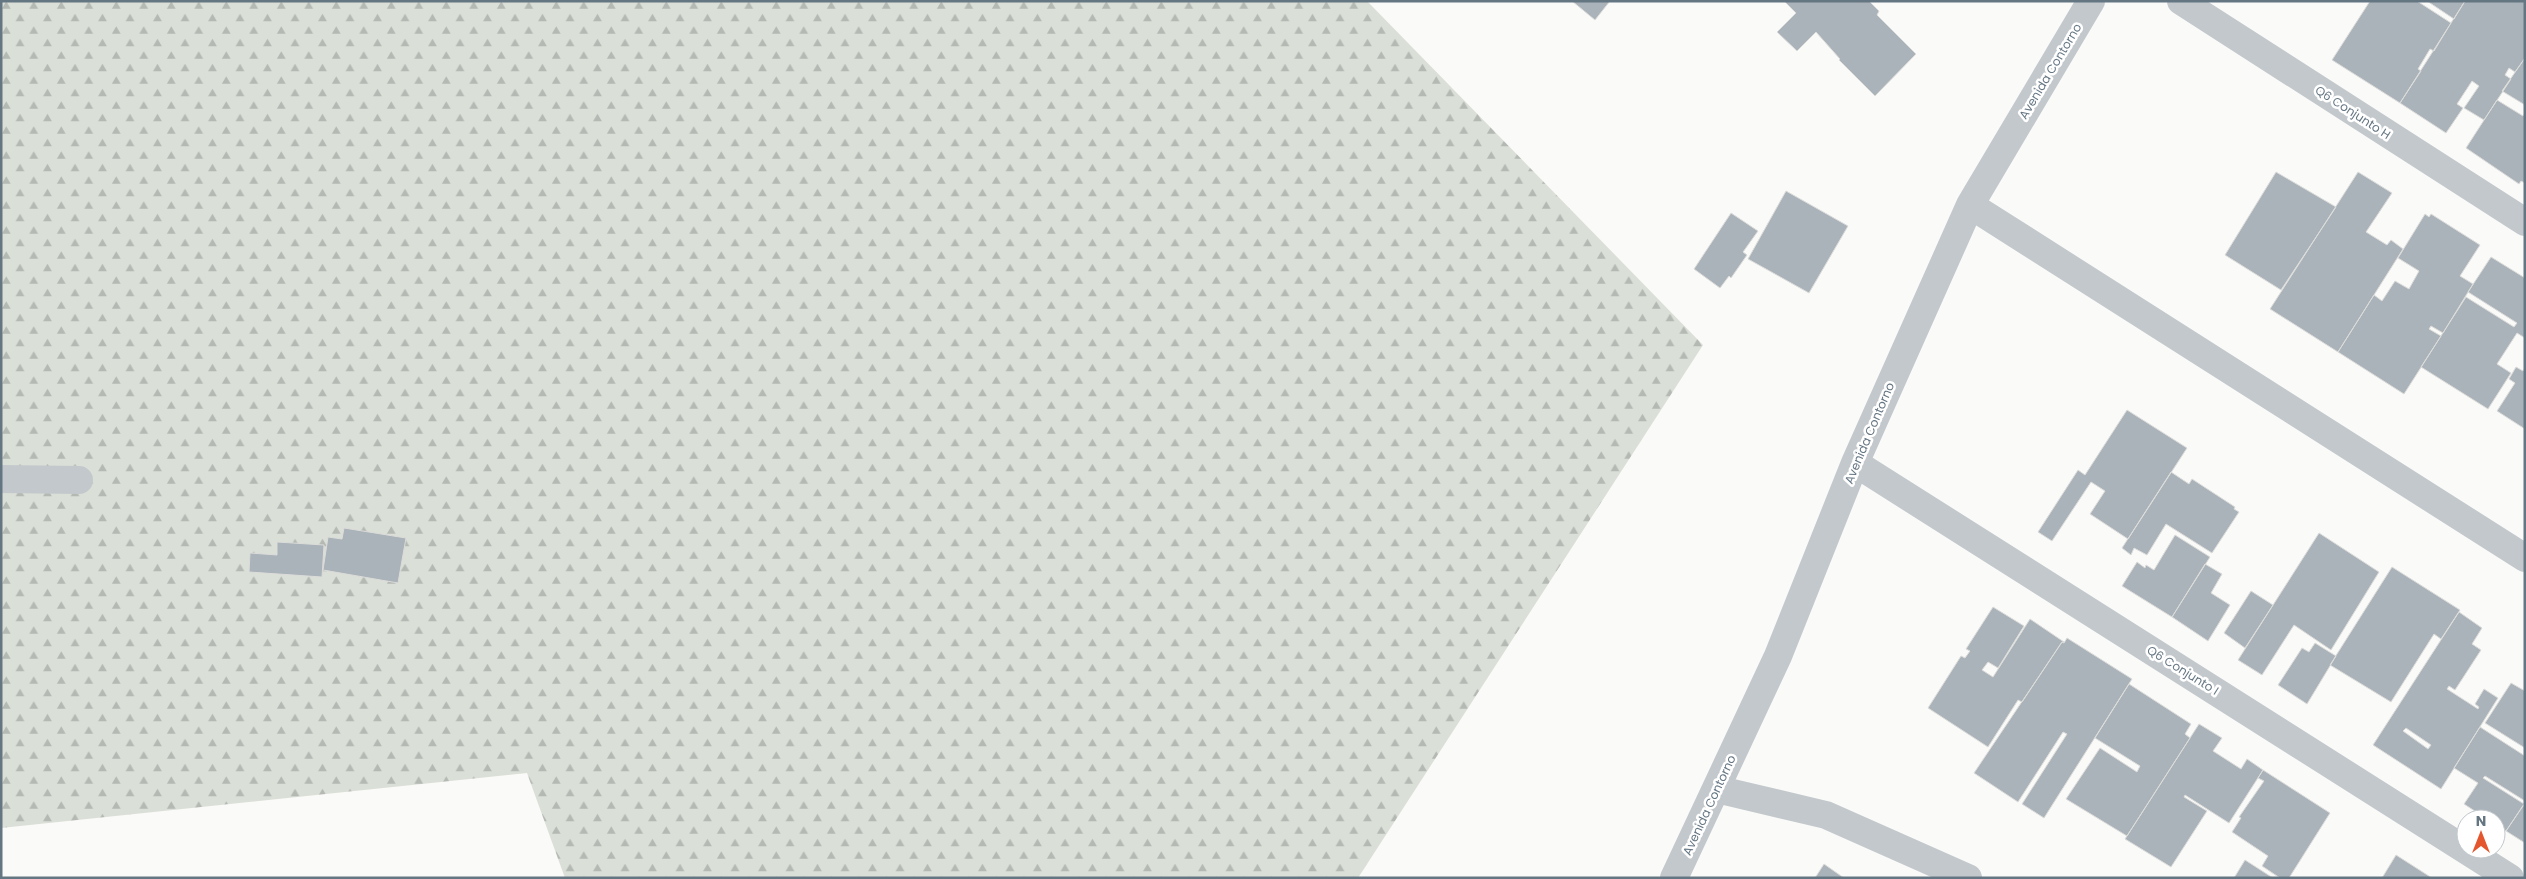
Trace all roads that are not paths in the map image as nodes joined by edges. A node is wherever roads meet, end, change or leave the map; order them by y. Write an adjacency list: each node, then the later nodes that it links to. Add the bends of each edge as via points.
1 (2092, 1): 3 (street, Avenida Contorno)
2 (2180, 1): 4 (street, Q6 Conjunto H)
3 (1970, 205): 5 (street, Avenida Contorno); 8 (street)
4 (2525, 222)
5 (1855, 463): 9 (street, Avenida Contorno, via 1778,656); 12 (street, Q6 Conjunto I)
6 (1, 479): 7 (street)
7 (80, 480)
8 (2525, 558)
9 (1716, 789): 10 (street, Avenida Contorno); 11 (street, via 1826,815)
10 (1674, 878)
11 (1968, 878)
12 (2510, 878)

